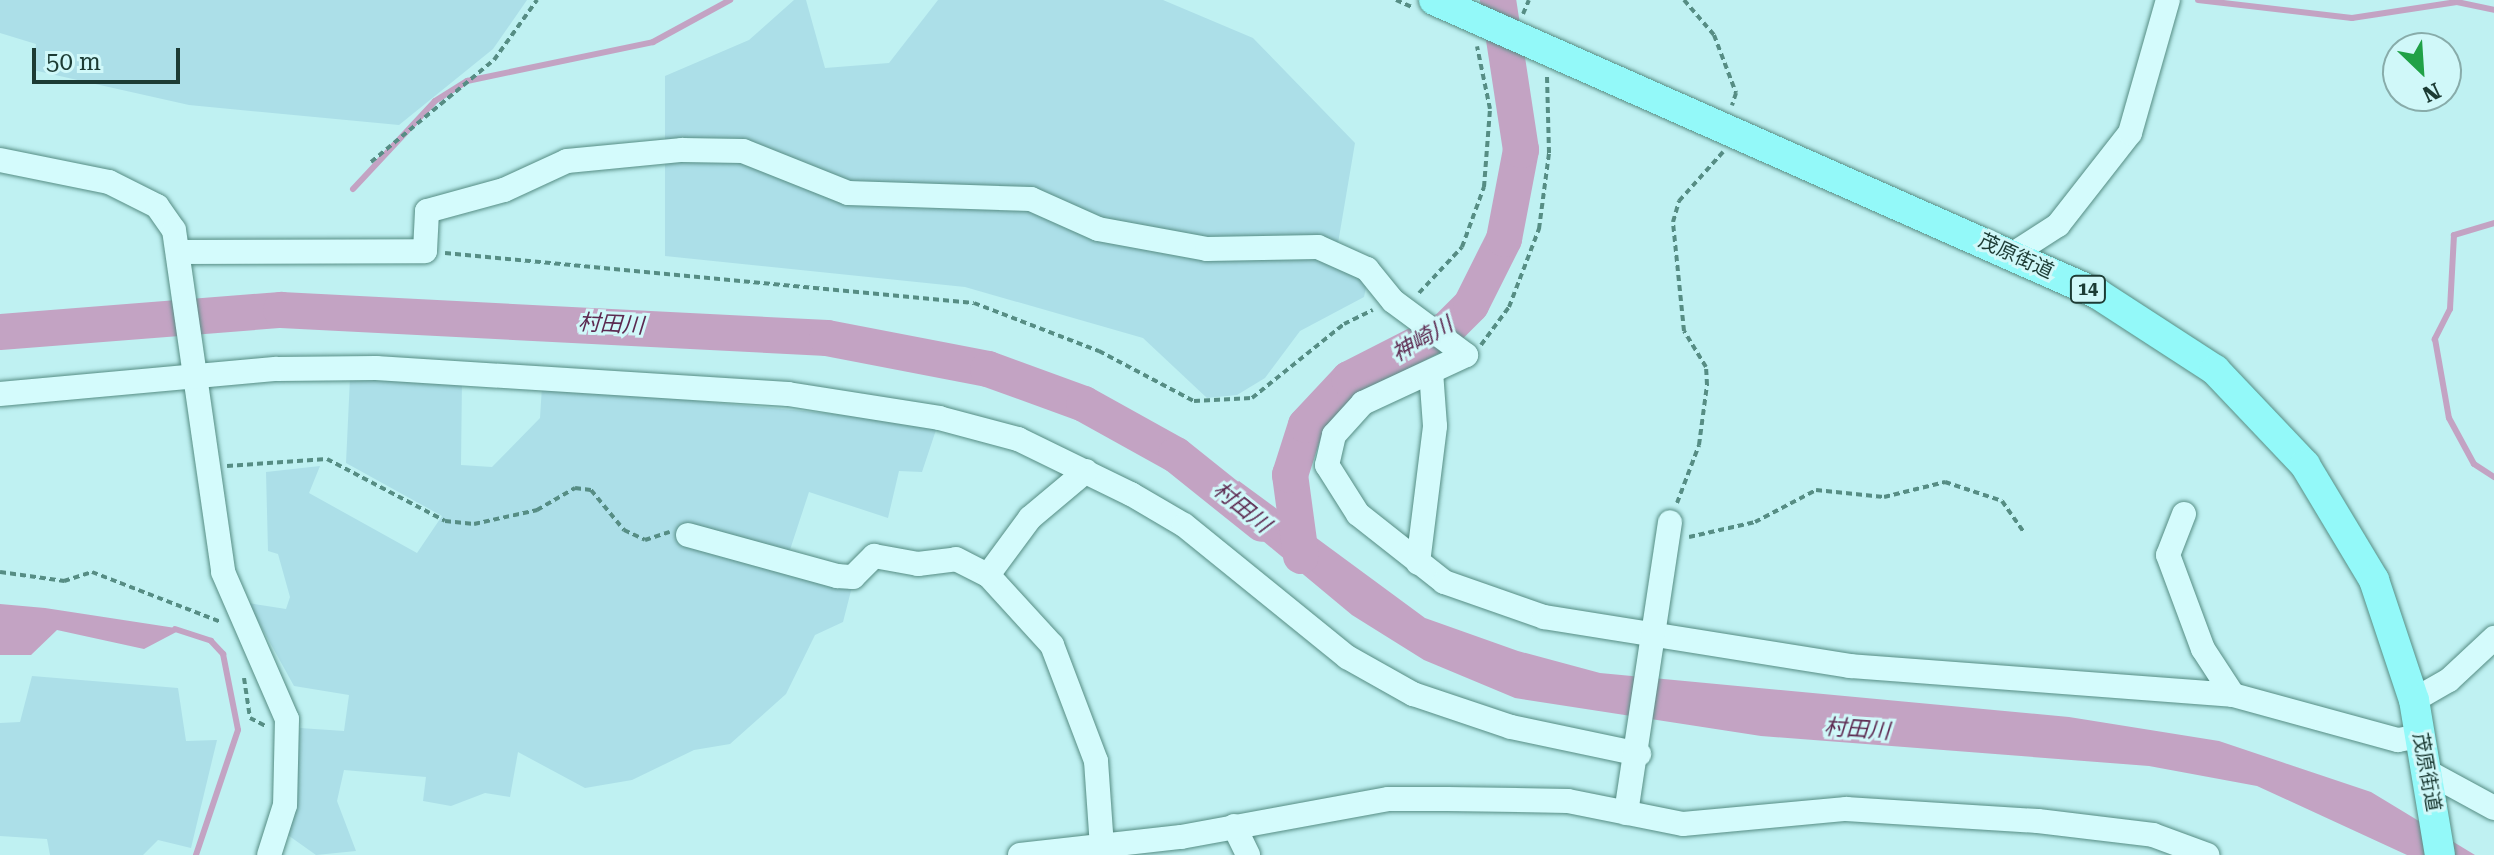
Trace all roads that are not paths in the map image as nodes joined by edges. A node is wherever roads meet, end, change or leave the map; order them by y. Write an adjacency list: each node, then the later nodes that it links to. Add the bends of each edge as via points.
1 (1434, 0): 5 (main road, 茂原街道 / 14)
2 (2168, 0): 5 (street, via 2130,133 2058,225)
3 (0, 160): 4 (street, via 144,197 166,217)
4 (178, 252): 6 (street, via 425,251 427,211 504,190 567,161 743,151 848,193 1031,199 1098,229 1207,249 1318,247 1367,269 1393,301 1466,355); 7 (street)
5 (2013, 254): 18 (main road, 茂原街道 / 14, via 2182,344 2277,433 2353,538 2390,619)
6 (1431, 372): 13 (street, via 1435,426); 13 (street, via 1345,418 1327,465 1345,500)
7 (198, 377): 8 (street); 9 (street, via 376,368 804,395 939,418 1018,439); 27 (street, via 229,594 278,686 288,729 285,805)
8 (0, 394)
9 (1086, 471): 14 (street, via 1030,518); 20 (street, via 1184,525 1298,621 1413,694 1511,727)
10 (2184, 514): 17 (street, via 2168,555 2203,649)
11 (1669, 534): 15 (street)
12 (688, 535): 14 (street, via 837,576 853,577 874,556 918,564 956,559)
13 (1418, 563): 15 (street, via 1444,582 1544,617)
14 (988, 575): 25 (street, via 1052,645 1096,761)
15 (1657, 635): 17 (street, via 1850,666); 20 (street)
16 (2494, 638): 18 (street, via 2449,680)
17 (2233, 695): 19 (street, via 2398,740)
18 (2414, 700): 19 (main road, 茂原街道 / 14)
19 (2421, 736): 21 (main road, 茂原街道 / 14)
20 (1639, 754): 23 (street)
21 (2428, 772): 22 (street); 30 (main road, 茂原街道 / 14)
22 (2494, 808)
23 (1626, 813): 24 (street, via 1568,801 1388,799); 26 (street, via 1683,824 1846,809 2153,835)
24 (1234, 826): 25 (street); 29 (street)
25 (1102, 846): 28 (street)
26 (2203, 852)
27 (269, 855)
28 (1020, 855)
29 (1248, 855)
30 (2440, 855)

